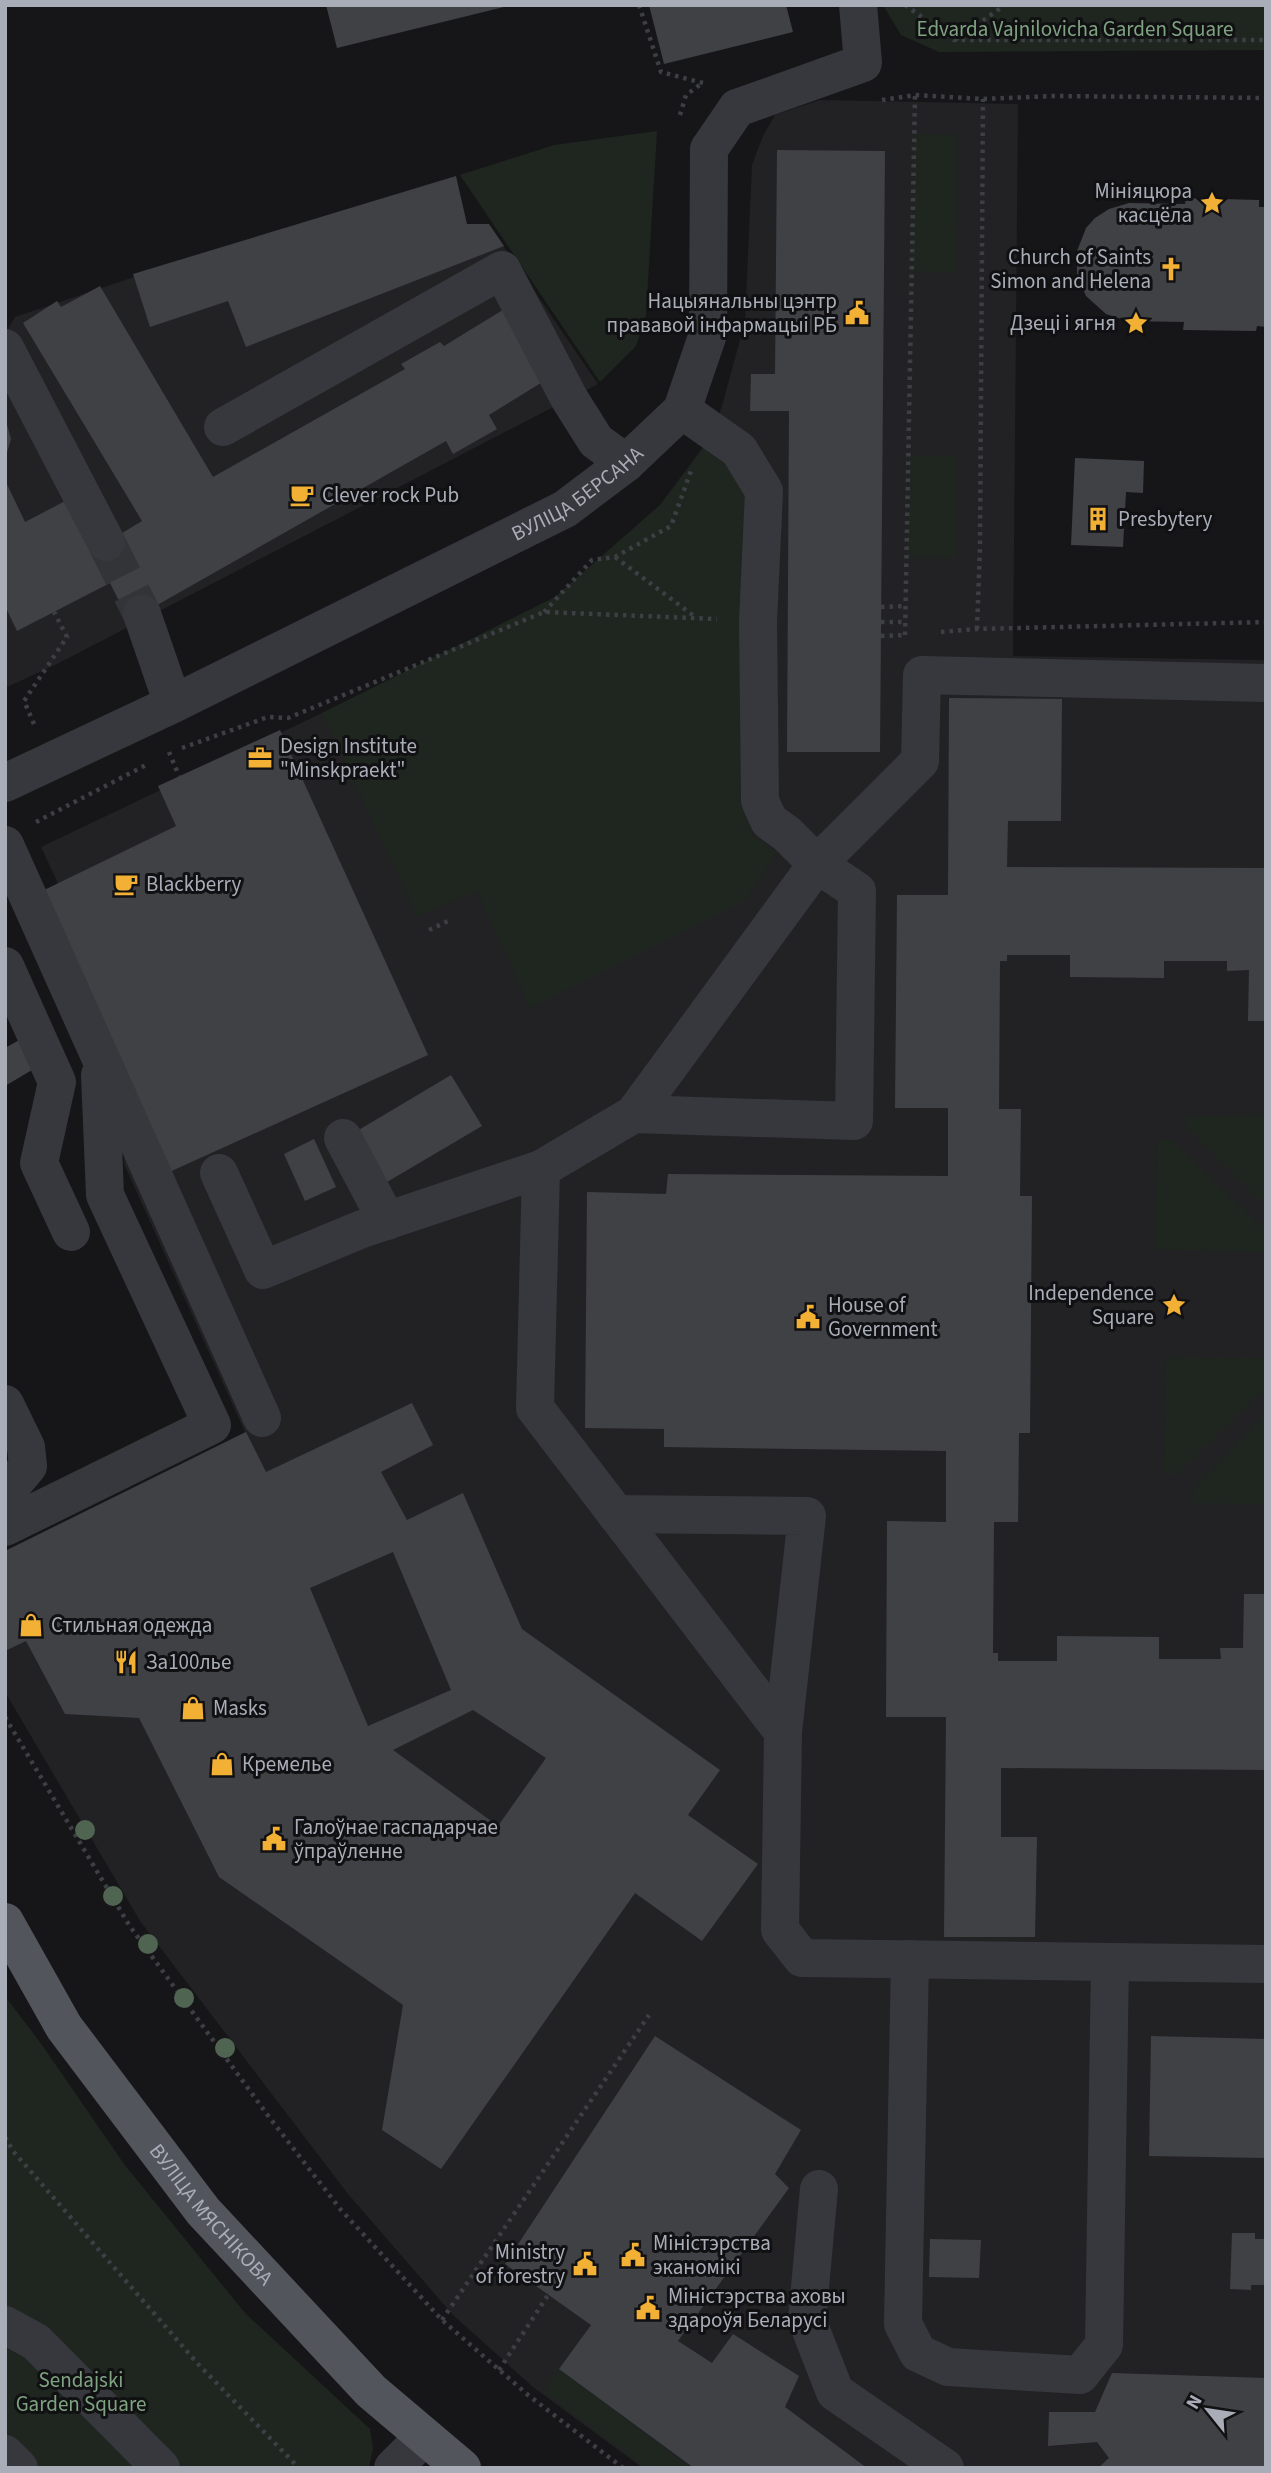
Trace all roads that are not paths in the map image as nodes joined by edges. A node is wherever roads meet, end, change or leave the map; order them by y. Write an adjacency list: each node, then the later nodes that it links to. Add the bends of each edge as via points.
1 (858, 5): 3 (street, ВУЛІЦА БЕРСАНА, via 863,63 737,107 709,149 708,334)
2 (5, 348): 6 (street)
3 (682, 410): 5 (street, ВУЛІЦА БЕРСАНА); 12 (street, via 739,450 764,491 758,622 760,801 769,821)
4 (223, 427): 5 (street, via 502,270 596,441)
5 (626, 463): 9 (street, ВУЛІЦА БЕРСАНА, via 565,509)
6 (106, 542)
7 (142, 614): 9 (street)
8 (1266, 683): 12 (street, via 922,675 920,761)
9 (173, 704): 10 (street, ВУЛІЦА БЕРСАНА)
10 (5, 783)
11 (17, 836): 16 (street)
12 (817, 864): 17 (street); 17 (street, via 858,891 854,1121)
13 (5, 965): 22 (street, via 57,1082 39,1163)
14 (5, 1026): 15 (street, via 9,1034)
15 (5, 1035)
16 (99, 1052): 24 (street); 27 (street, via 105,1195 212,1425)
17 (634, 1114): 19 (street)
18 (343, 1138): 21 (street)
19 (541, 1169): 21 (street); 26 (street, via 535,1408)
20 (219, 1173): 21 (street, via 263,1270)
21 (387, 1221)
22 (71, 1232)
23 (5, 1404): 25 (street, via 26,1447 28,1466)
24 (262, 1418)
25 (5, 1488)
26 (616, 1514): 28 (street); 28 (street, via 807,1516)
27 (5, 1527)
28 (783, 1732): 30 (street, via 780,1930 802,1958)
29 (5, 1922): 35 (main road, ВУЛІЦА МЯСНІКОВА, via 64,2027 203,2211 371,2391)
30 (911, 1959): 31 (street); 31 (street, via 903,2325 918,2353 948,2367 1080,2375 1104,2345)
31 (1110, 1962): 32 (street)
32 (1266, 1964)
33 (818, 2189): 41 (street, via 807,2320 835,2392)
34 (5, 2325): 38 (street, via 36,2342)
35 (424, 2437): 39 (street); 40 (main road, ВУЛІЦА МЯСНІКОВА)
36 (5, 2454): 37 (street)
37 (19, 2468)
38 (161, 2468)
39 (393, 2468)
40 (462, 2468)
41 (945, 2468)

